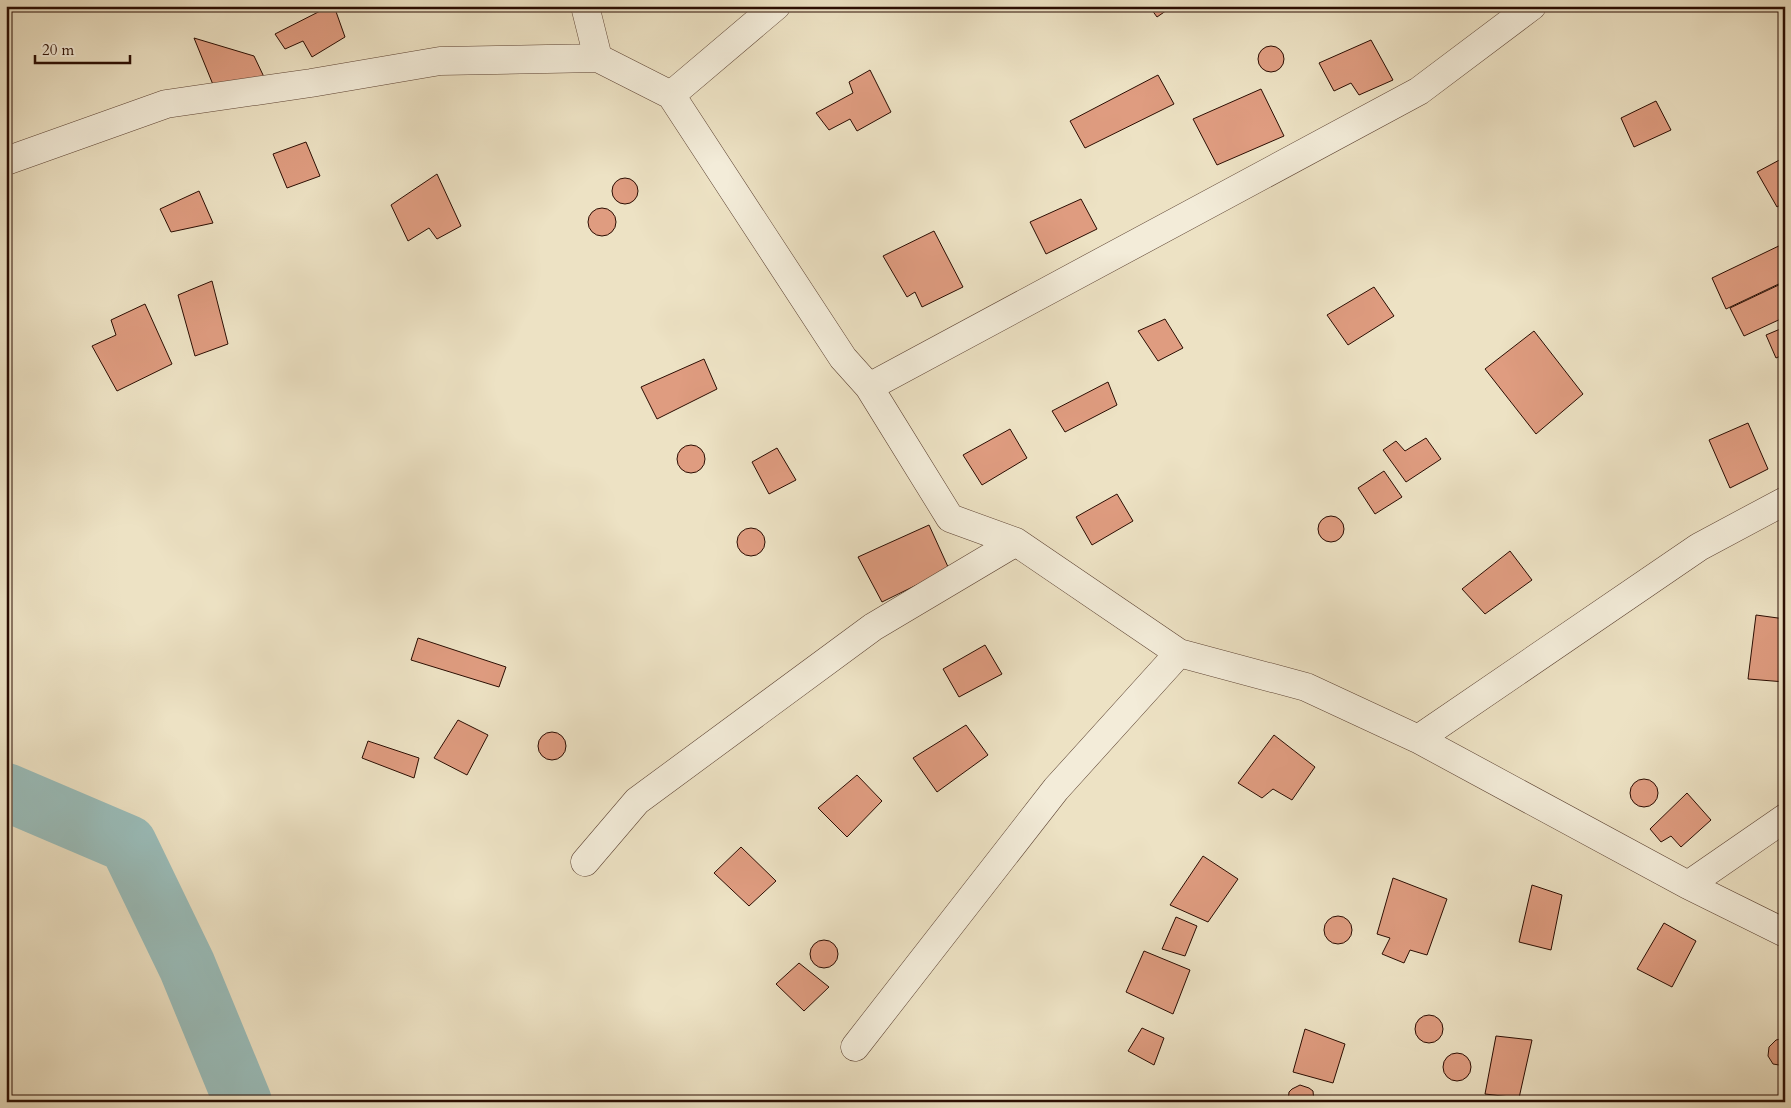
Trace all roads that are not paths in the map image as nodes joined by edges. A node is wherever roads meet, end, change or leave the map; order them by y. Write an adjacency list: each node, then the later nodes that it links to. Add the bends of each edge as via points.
1 (585, 6): 4 (street)
2 (776, 6): 5 (street)
3 (1532, 6): 7 (street, via 1419,91)
4 (598, 58): 5 (street); 6 (street, via 440,61 166,104)
5 (671, 95): 7 (street, via 843,358)
6 (6, 161)
7 (869, 387): 9 (street, via 950,518)
8 (1785, 501): 11 (street, via 1699,547)
9 (1016, 542): 10 (street); 13 (street, via 873,627 677,772 638,801)
10 (1179, 653): 11 (street, via 1306,687); 16 (street, via 1056,789)
11 (1418, 739): 14 (street)
12 (1785, 818): 14 (street)
13 (585, 862)
14 (1688, 885): 15 (street)
15 (1785, 933)
16 (855, 1047)

